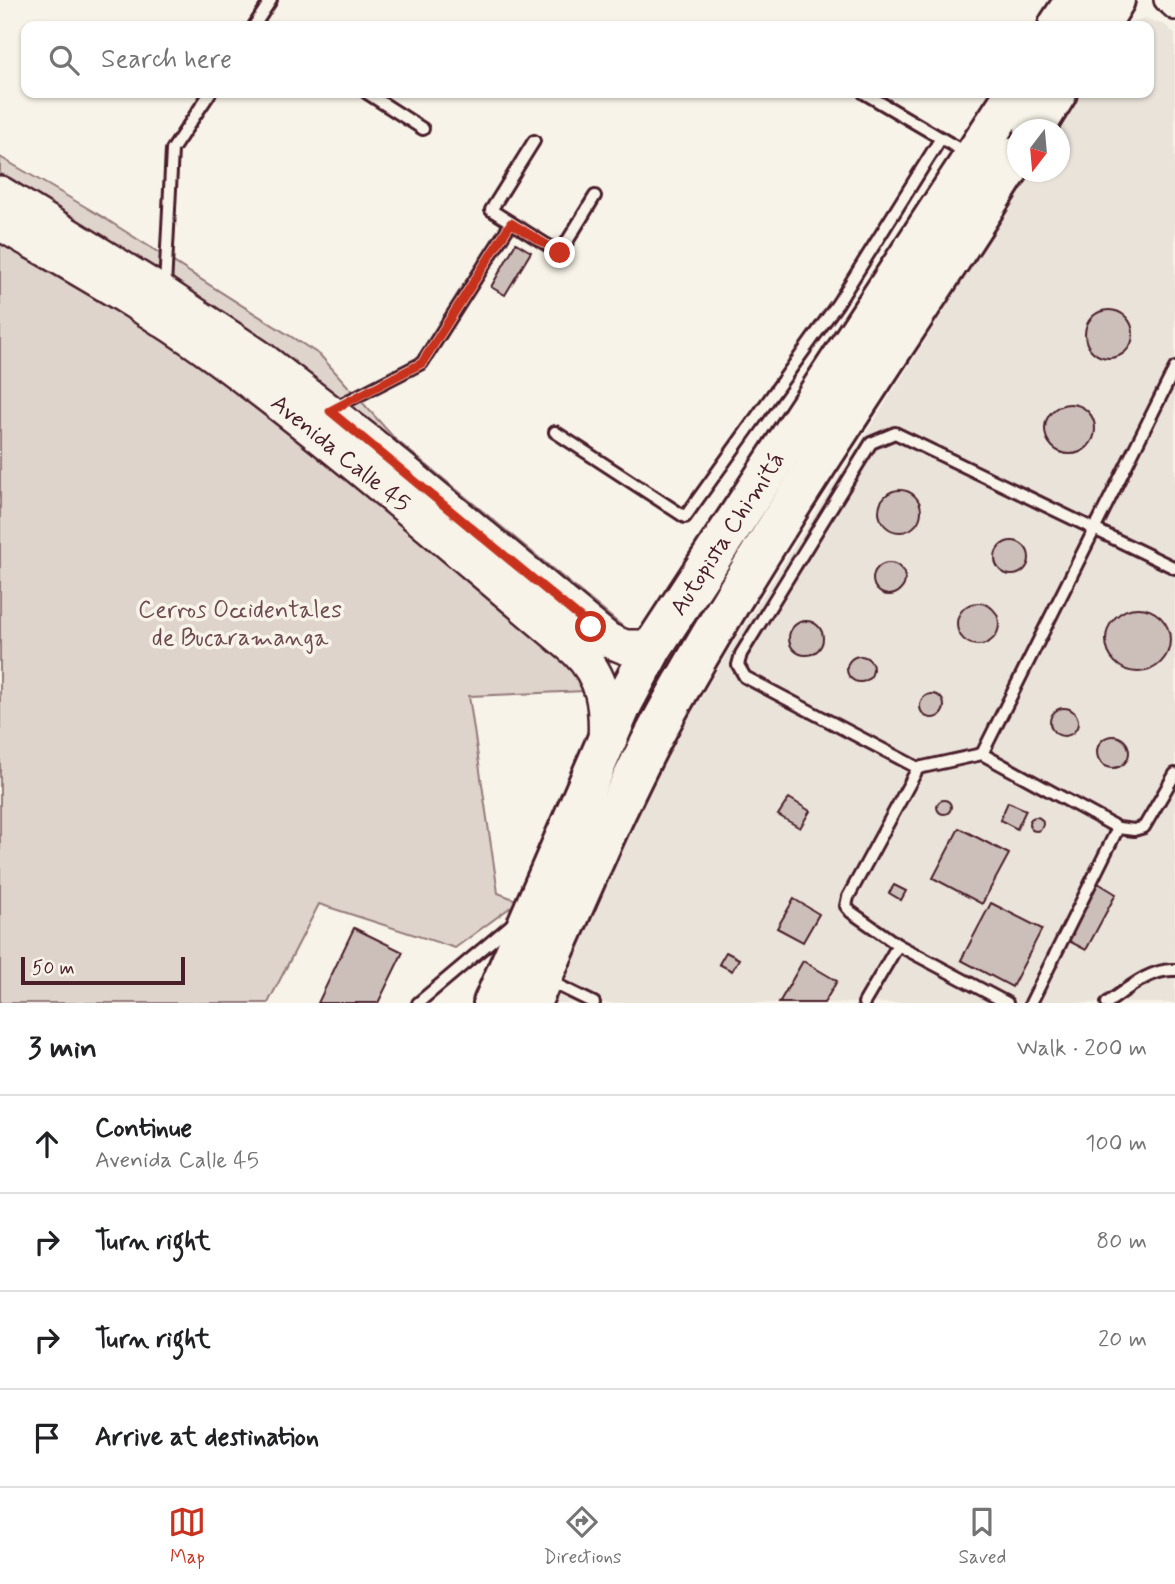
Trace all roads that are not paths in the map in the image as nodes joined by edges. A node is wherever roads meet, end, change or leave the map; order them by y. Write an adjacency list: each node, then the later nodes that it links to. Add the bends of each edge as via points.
1 (271, 0): 6 (lane)
2 (1075, 0): 7 (highway)
3 (1115, 0): 8 (highway)
4 (1165, 0): 5 (street)
5 (1175, 9)
6 (259, 21)
7 (1061, 21)
8 (1101, 21)
9 (207, 98): 24 (lane, via 172,150)
10 (375, 98): 15 (lane)
11 (873, 98): 16 (lane)
12 (1012, 98): 18 (highway, Autopista Chimitá)
13 (1054, 98): 14 (highway)
14 (1041, 119)
15 (423, 129)
16 (941, 138): 18 (lane); 27 (lane, via 838,303 685,517)
17 (534, 141): 23 (lane, via 491,210)
18 (974, 157): 30 (highway, Autopista Chimitá)
19 (1007, 171): 39 (highway, Autopista Chimitá, via 676,695 628,788)
20 (0, 193): 24 (main road, Avenida Calle 45)
21 (595, 196): 23 (lane, via 560,253)
22 (0, 223): 31 (main road, Avenida Calle 45, via 141,306 221,361 356,466 576,650 601,685 606,702)
23 (511, 223): 26 (lane, via 422,363)
24 (164, 293): 26 (main road, Avenida Calle 45)
25 (1175, 368): 28 (lane)
26 (330, 411): 30 (main road, Avenida Calle 45, via 599,634 625,647)
27 (555, 432)
28 (1093, 529): 29 (lane); 32 (lane); 33 (lane, via 895,433 871,443 738,665 745,677)
29 (1175, 568)
30 (653, 647): 31 (highway, Autopista Chimitá)
31 (605, 745): 36 (highway, Autopista Chimitá)
32 (982, 754): 33 (lane); 35 (lane)
33 (918, 768): 37 (lane, via 846,906)
34 (1175, 774): 35 (lane, via 1144,827)
35 (1118, 828): 45 (lane)
36 (538, 901): 40 (lane); 41 (highway, Autopista Chimitá)
37 (898, 945): 43 (lane); 44 (lane)
38 (1175, 970): 46 (lane, via 1135,983)
39 (535, 996): 42 (lane)
40 (418, 1003)
41 (493, 1003)
42 (594, 1003)
43 (864, 1003)
44 (1007, 1003)
45 (1031, 1003)
46 (1107, 1003)

